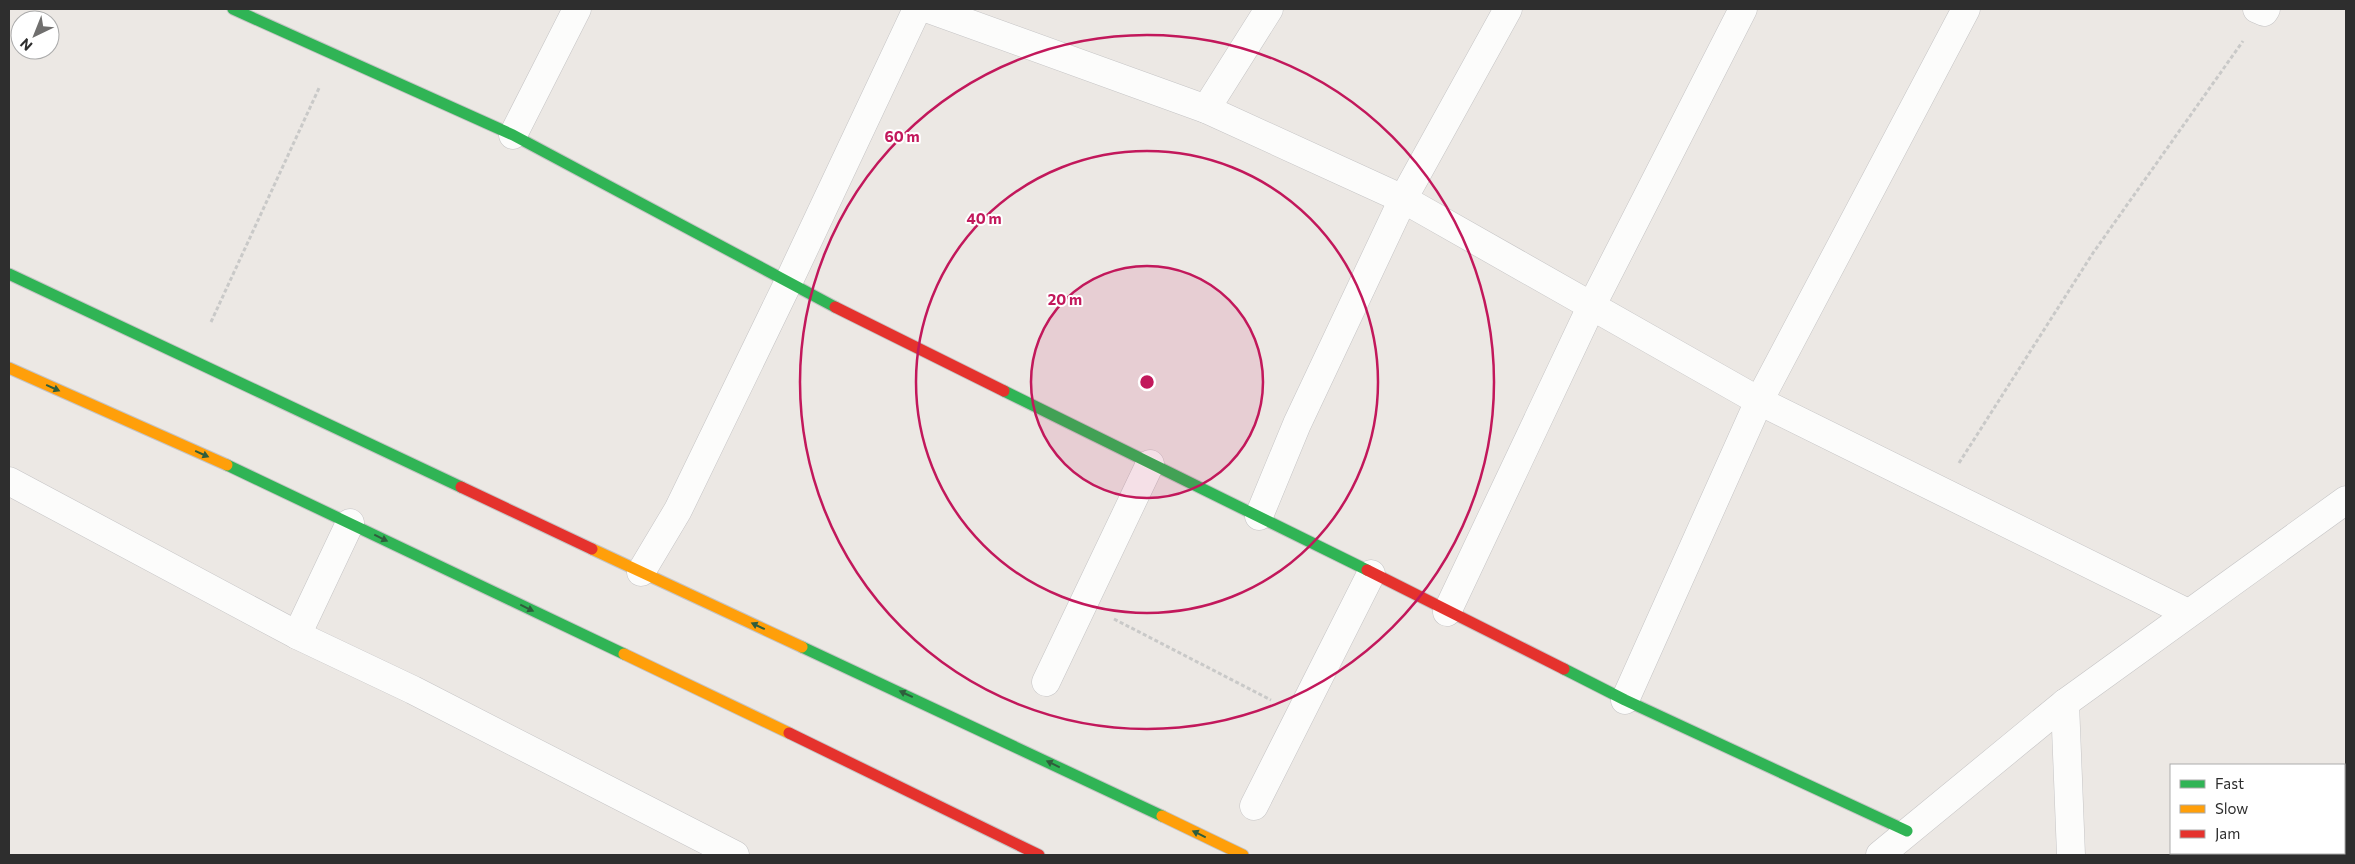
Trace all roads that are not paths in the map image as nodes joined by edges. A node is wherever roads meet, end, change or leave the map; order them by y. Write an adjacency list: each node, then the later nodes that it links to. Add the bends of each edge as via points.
1 (233, 9): 10 (main road)
2 (577, 9): 10 (street)
3 (917, 9): 13 (street)
4 (929, 9): 9 (street)
5 (1269, 9): 9 (street)
6 (1508, 9): 11 (street)
7 (1743, 9): 14 (street)
8 (1966, 9): 16 (street)
9 (1206, 109): 11 (street)
10 (513, 135): 13 (main road)
11 (1403, 199): 14 (street); 20 (street, via 1305,406)
12 (9, 274): 22 (main road)
13 (788, 283): 17 (main road); 22 (street, via 678,510)
14 (1591, 307): 16 (street); 24 (street)
15 (9, 368): 21 (main road, one-way to 21)
16 (1759, 401): 25 (street); 28 (street)
17 (1150, 464): 20 (main road); 27 (street)
18 (9, 481): 26 (street)
19 (2346, 500): 25 (street)
20 (1259, 516): 23 (main road)
21 (350, 523): 26 (street); 33 (main road, one-way to 33)
22 (641, 572): 34 (main road, one-way to 22)
23 (1371, 574): 24 (main road); 30 (street)
24 (1447, 612): 28 (main road)
25 (2188, 613): 29 (street)
26 (298, 635): 32 (street)
27 (1046, 682)
28 (1625, 700): 31 (main road)
29 (2065, 703): 31 (street); 36 (street)
30 (1254, 806)
31 (1907, 831): 35 (street)
32 (735, 855)
33 (1039, 855)
34 (1243, 855)
35 (1880, 855)
36 (2071, 855)

